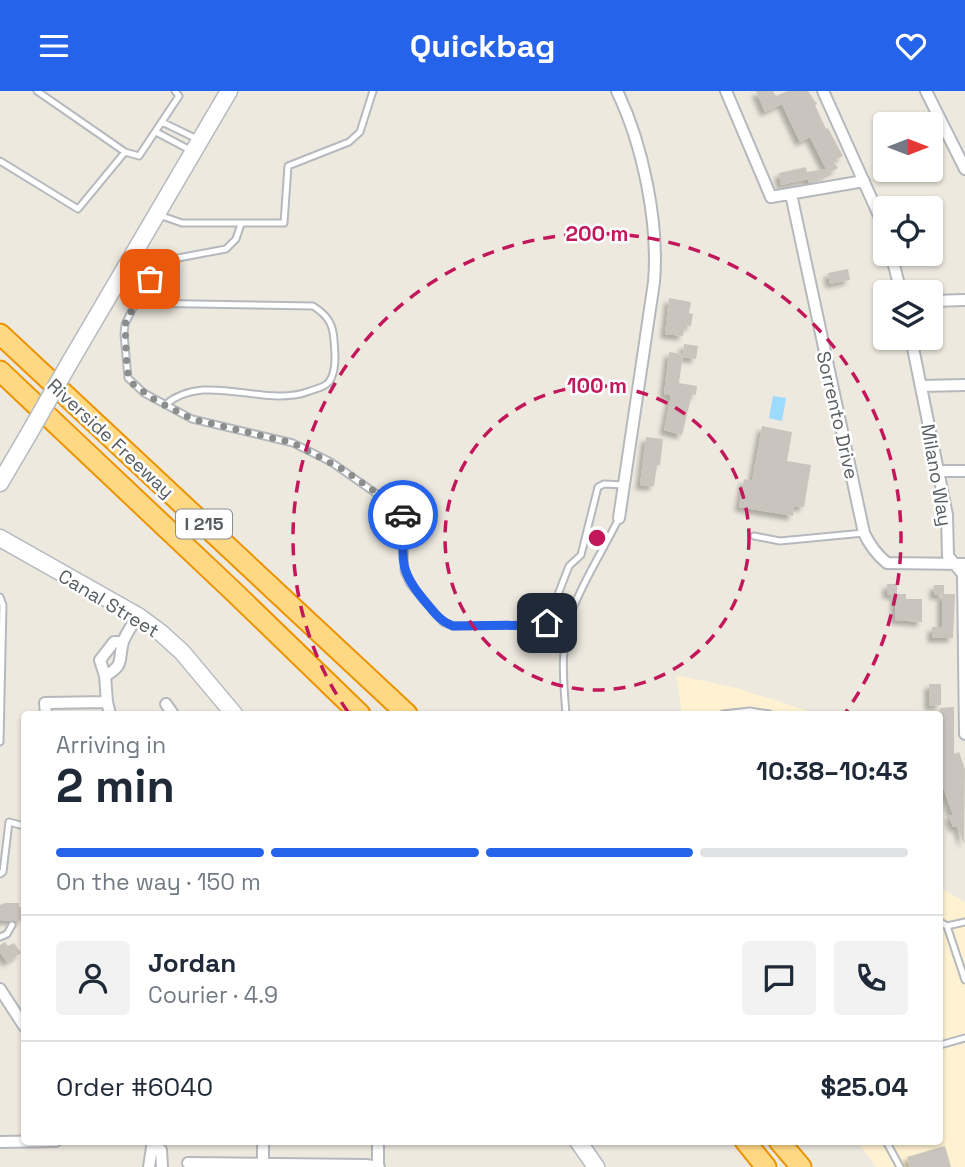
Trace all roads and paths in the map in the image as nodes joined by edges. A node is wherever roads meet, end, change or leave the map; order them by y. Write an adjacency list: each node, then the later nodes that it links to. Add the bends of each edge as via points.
1 (37, 91): 12 (lane)
2 (175, 91): 9 (lane, via 179,96)
3 (229, 91): 11 (street)
4 (373, 91): 19 (lane, via 360,132 349,142 288,166 284,223)
5 (617, 91): 32 (street, via 637,140 656,246)
6 (726, 91): 16 (street, via 771,197)
7 (823, 91): 15 (street)
8 (926, 91): 14 (street)
9 (163, 123): 10 (lane); 11 (lane)
10 (156, 132): 11 (lane); 12 (lane, via 139,156)
11 (196, 146): 18 (street)
12 (125, 152): 13 (lane, via 78,209)
13 (0, 161)
14 (965, 169)
15 (864, 181): 16 (street); 17 (street)
16 (790, 194): 34 (street, Sorrento Drive)
17 (873, 201)
18 (156, 213): 19 (lane, via 182,223); 31 (street, bridge)
19 (241, 224): 22 (lane, via 226,249 167,264 150,279)
20 (965, 300): 21 (street)
21 (943, 301)
22 (135, 303): 28 (lane, via 125,324 127,371 133,384); 28 (lane, via 313,306 329,318 334,333 333,373 321,387 287,397 195,390)
23 (0, 334): 49 (highway, Riverside Freeway / I 215)
24 (913, 350): 27 (street, Milano Way)
25 (0, 371): 48 (highway, Riverside Freeway / I 215)
26 (965, 385): 27 (street)
27 (920, 386): 29 (street, Milano Way)
28 (165, 405): 32 (lane, via 192,419 293,443 340,467 401,510 404,571 443,622 453,626 547,623 569,566 580,555 598,487)
29 (937, 471): 30 (street); 37 (street, Milano Way, via 947,515 948,556)
30 (965, 471)
31 (0, 484)
32 (624, 485): 33 (street)
33 (619, 518): 50 (lane, via 572,613 562,669)
34 (864, 533): 35 (lane, via 780,541); 37 (street, Sorrento Drive, via 887,563)
35 (754, 536)
36 (0, 538): 39 (street, Canal Street)
37 (959, 564): 42 (street, Milano Way)
38 (0, 597): 41 (lane)
39 (138, 616): 40 (street); 47 (street, Canal Street, via 182,652)
40 (123, 642): 44 (street, via 121,661); 44 (street, via 114,642 103,653)
41 (1, 645): 43 (lane)
42 (964, 656): 51 (street, Milano Way)
43 (1, 671): 52 (lane)
44 (105, 676): 45 (street)
45 (109, 708): 46 (street, via 45,702)
46 (46, 711)
47 (231, 711)
48 (357, 711)
49 (404, 711)
50 (566, 711)
51 (965, 734)
52 (0, 742)
53 (0, 820): 54 (lane)
54 (9, 822): 55 (lane); 56 (lane)
55 (21, 825)
56 (0, 874)
57 (965, 922): 60 (lane)
58 (943, 924): 60 (lane)
59 (12, 925): 61 (lane)
60 (947, 926): 62 (lane)
61 (0, 937)
62 (965, 980)
63 (0, 989): 64 (street)
64 (21, 1021)
65 (965, 1038): 66 (lane)
66 (943, 1044)
67 (0, 1142): 68 (street)
68 (21, 1142)
69 (152, 1145): 79 (street)
70 (157, 1145): 80 (street, via 162,1150)
71 (263, 1145): 78 (street)
72 (378, 1145): 81 (street)
73 (581, 1145): 82 (street)
74 (747, 1145): 83 (highway)
75 (782, 1145): 84 (highway)
76 (888, 1145): 85 (lane)
77 (188, 1163): 78 (street)
78 (263, 1163): 81 (street)
79 (149, 1167)
80 (162, 1167)
81 (378, 1167)
82 (596, 1167)
83 (766, 1167)
84 (801, 1167)
85 (900, 1167)

